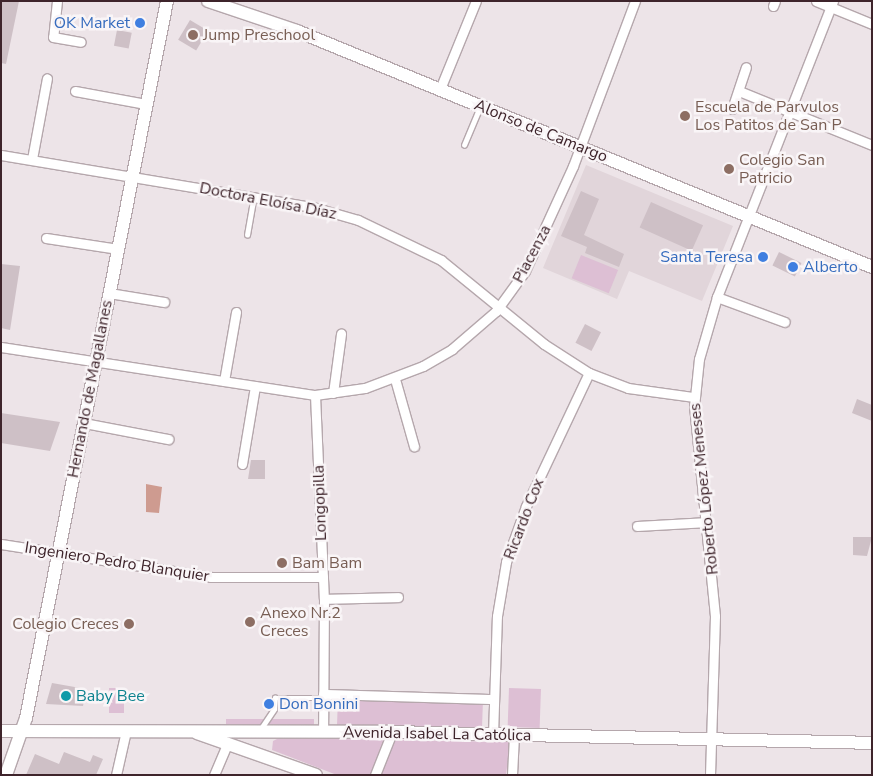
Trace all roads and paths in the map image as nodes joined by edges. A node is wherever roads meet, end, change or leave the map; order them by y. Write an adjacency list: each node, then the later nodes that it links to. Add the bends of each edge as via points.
1 (58, 1): 9 (street, via 52,36)
2 (167, 1): 15 (street, Hernando de Magallanes)
3 (208, 1): 12 (street, Alonso de Camargo, via 259,16)
4 (476, 1): 12 (street)
5 (635, 1): 21 (street, Piacenza)
6 (816, 1): 7 (street)
7 (831, 4): 8 (street); 18 (street, Roberto López Meneses)
8 (872, 24)
9 (81, 42)
10 (746, 68): 14 (street)
11 (47, 78): 23 (street)
12 (440, 90): 16 (street, Alonso de Camargo)
13 (75, 91): 15 (street)
14 (739, 91): 17 (street); 18 (street)
15 (146, 104): 24 (street, Hernando de Magallanes)
16 (480, 106): 19 (lane); 21 (street, Alonso de Camargo)
17 (732, 109)
18 (790, 112): 20 (street); 26 (street, Roberto López Meneses)
19 (464, 145)
20 (872, 145)
21 (580, 148): 26 (street, Alonso de Camargo); 34 (street, Piacenza, via 532,259)
22 (1, 155): 23 (street, Doctora Eloísa Díaz)
23 (32, 159): 24 (street, Doctora Eloísa Díaz)
24 (132, 176): 25 (street, Doctora Eloísa Díaz); 29 (street, Hernando de Magallanes)
25 (254, 196): 27 (lane); 34 (street, Doctora Eloísa Díaz, via 313,206 390,232 448,265)
26 (750, 217): 30 (street, Alonso de Camargo); 32 (street, Roberto López Meneses)
27 (247, 235)
28 (46, 238): 29 (street)
29 (118, 249): 31 (street, Hernando de Magallanes)
30 (872, 267)
31 (109, 292): 33 (street); 39 (street, Hernando de Magallanes)
32 (717, 297): 36 (street); 46 (street, Roberto López Meneses, via 702,343)
33 (164, 302)
34 (500, 307): 40 (street, Doctora Eloísa Díaz, via 544,344); 41 (street, Piacenza, via 452,349)
35 (236, 312): 42 (street)
36 (785, 322)
37 (341, 334): 44 (street)
38 (1, 347): 39 (street, Piacenza)
39 (96, 362): 42 (street, Piacenza); 47 (street, Hernando de Magallanes)
40 (589, 373): 46 (street, Doctora Eloísa Díaz, via 628,388); 59 (street, Ricardo Cox, via 512,543 498,607)
41 (395, 380): 44 (street, Piacenza); 49 (street)
42 (224, 381): 43 (street, Piacenza)
43 (255, 386): 45 (street, Piacenza); 50 (street)
44 (333, 393): 45 (street, Piacenza)
45 (315, 395): 55 (street, Longopilla)
46 (694, 396): 51 (street, Roberto López Meneses)
47 (84, 423): 48 (street); 54 (street, Hernando de Magallanes)
48 (168, 439)
49 (414, 446)
50 (242, 464)
51 (708, 522): 52 (street); 69 (street, Roberto López Meneses, via 716,616)
52 (637, 526)
53 (1, 544): 54 (street, Ingeniero Pedro Blanquier)
54 (58, 553): 55 (street, Ingeniero Pedro Blanquier, via 211,577); 65 (street, Hernando de Magallanes)
55 (323, 577): 56 (street, Longopilla)
56 (324, 598): 57 (street); 58 (street, Longopilla)
57 (398, 598)
58 (323, 696): 59 (street); 63 (lane, via 275,698 274,709); 64 (street, Longopilla)
59 (493, 699): 67 (street, Ricardo Cox)
60 (188, 730): 62 (street, Avenida Isabel La Católica); 63 (street, Avenida Isabel La Católica); 71 (street)
61 (1, 731): 65 (street, Avenida Isabel La Católica)
62 (126, 731): 65 (street, Avenida Isabel La Católica); 73 (street)
63 (259, 731): 64 (street, Avenida Isabel La Católica)
64 (323, 731): 66 (street, Avenida Isabel La Católica)
65 (22, 732): 72 (street, Hernando de Magallanes)
66 (392, 732): 67 (street, Avenida Isabel La Católica); 76 (street)
67 (493, 735): 68 (street, Avenida Isabel La Católica)
68 (514, 735): 69 (street, Avenida Isabel La Católica); 77 (street)
69 (712, 739): 70 (street, Avenida Isabel La Católica); 78 (street, Roberto López Meneses)
70 (872, 742)
71 (227, 744): 74 (street); 75 (street)
72 (6, 775)
73 (116, 775)
74 (214, 775)
75 (316, 775)
76 (375, 775)
77 (512, 775)
78 (710, 775)

